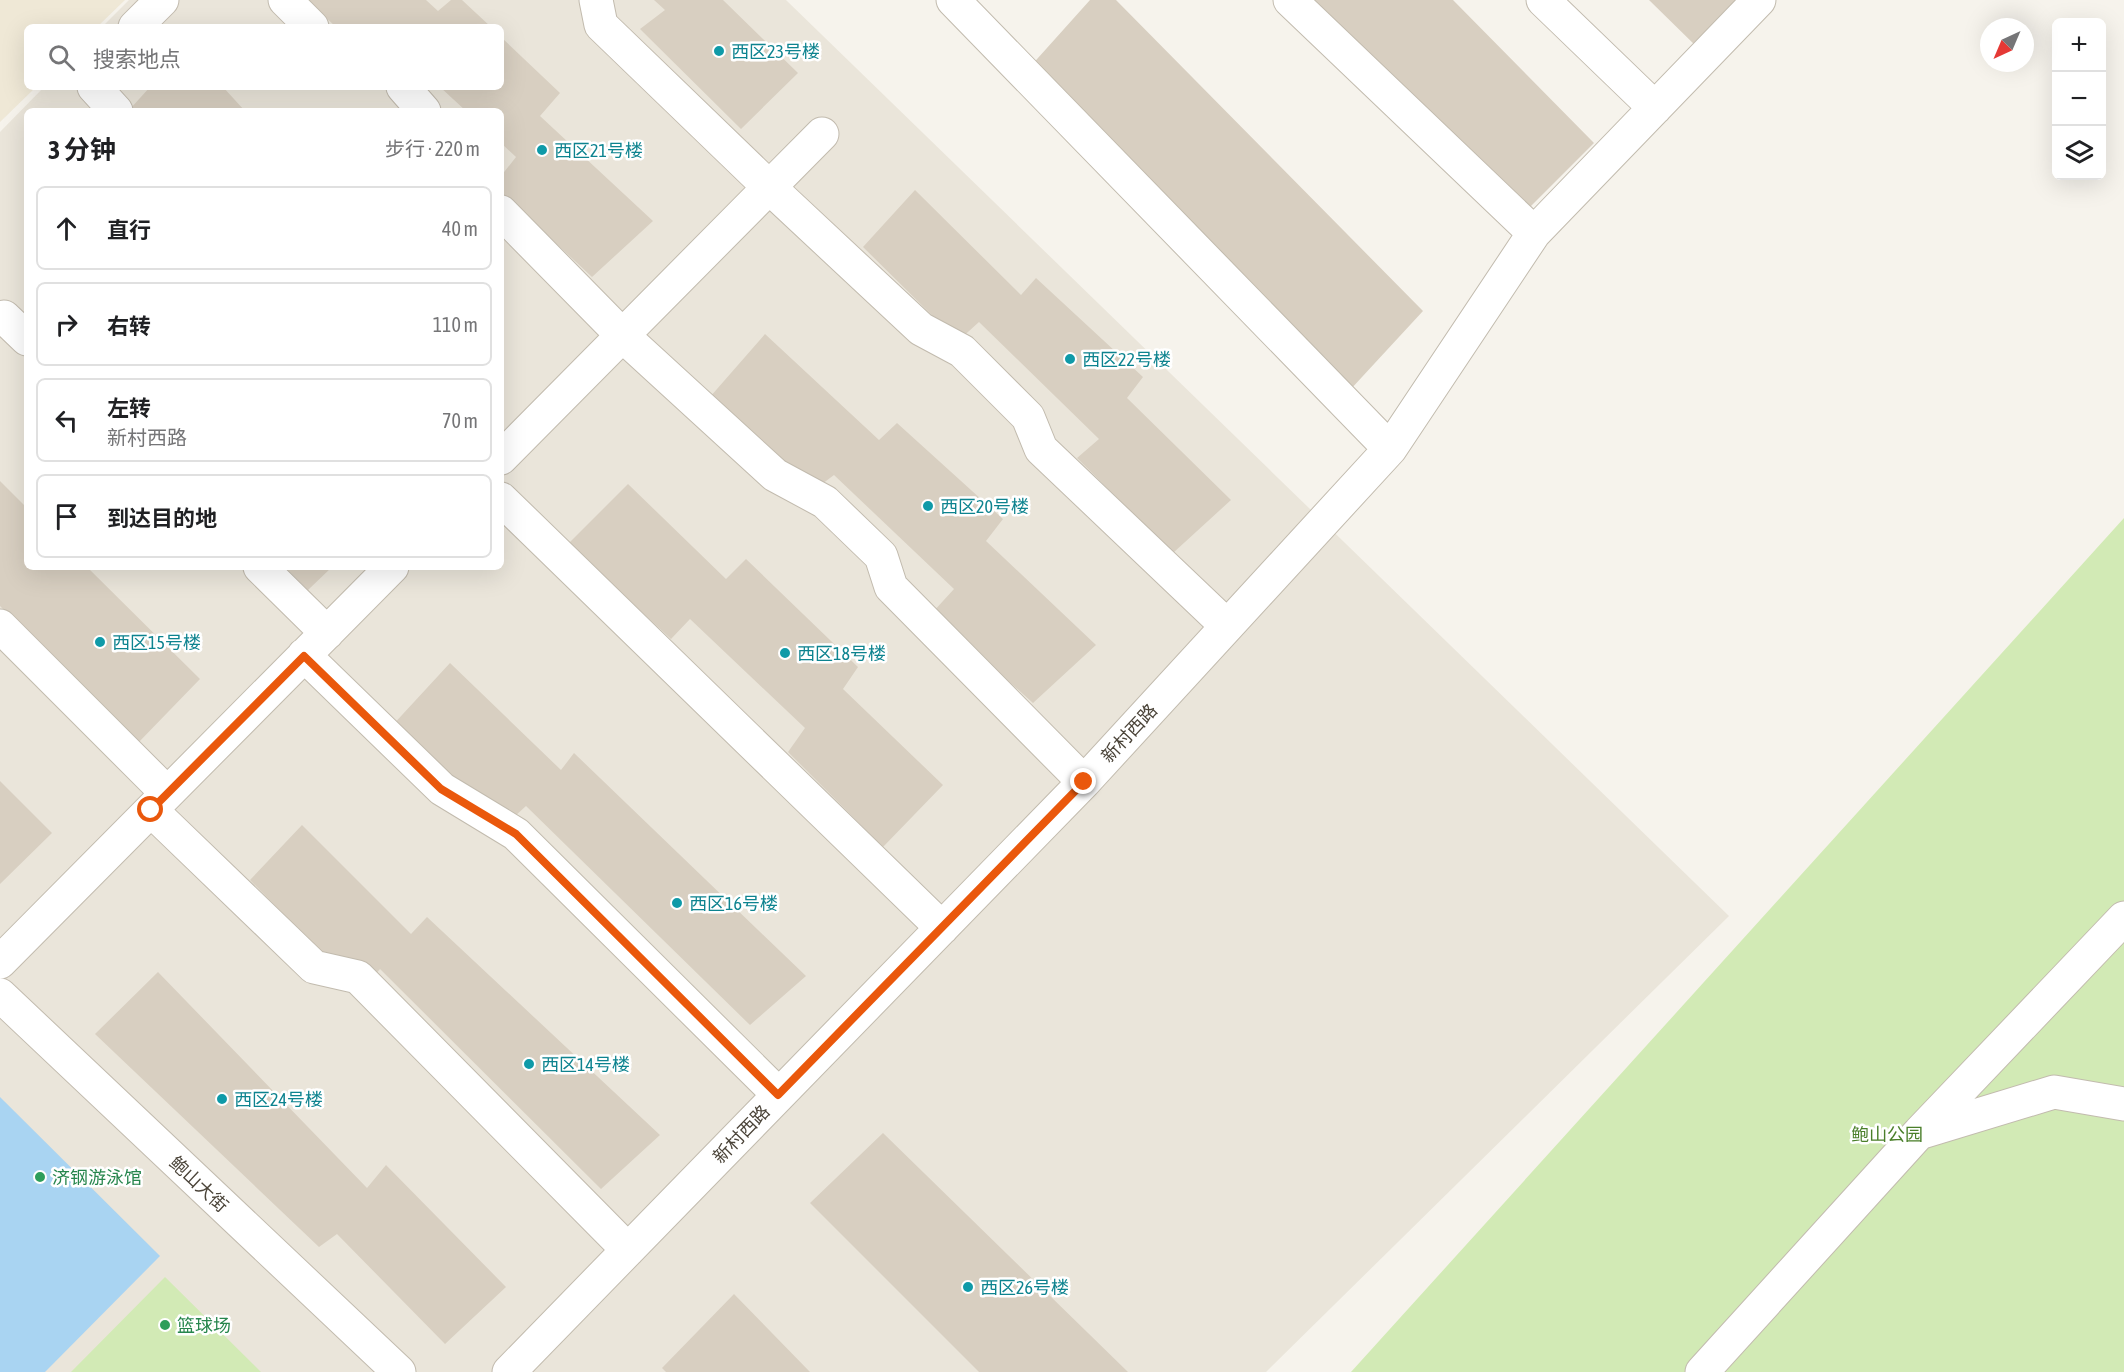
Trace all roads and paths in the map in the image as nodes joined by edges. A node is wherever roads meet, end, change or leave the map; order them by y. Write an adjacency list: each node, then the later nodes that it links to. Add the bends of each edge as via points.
1 (162, 0): 8 (street)
2 (285, 0): 9 (street)
3 (596, 0): 16 (street, via 601,25)
4 (953, 0): 20 (street)
5 (1290, 0): 18 (street)
6 (1543, 0): 14 (street)
7 (1759, 0): 14 (street, 新村西路)
8 (138, 24)
9 (309, 24)
10 (97, 90): 12 (street)
11 (406, 90): 13 (street)
12 (113, 108)
13 (421, 108)
14 (1655, 108): 18 (street, 新村西路)
15 (822, 134): 16 (street)
16 (769, 188): 19 (street); 26 (street, via 921,329 962,351 1028,417 1041,449)
17 (504, 215): 19 (street)
18 (1534, 233): 20 (street, 新村西路)
19 (622, 335): 21 (street); 29 (street, via 775,476 825,502 873,548 880,556 891,587)
20 (1390, 449): 26 (street, 新村西路)
21 (504, 455)
22 (504, 502): 32 (street)
23 (263, 570): 27 (street)
24 (389, 570): 27 (street)
25 (0, 626): 30 (street)
26 (1227, 626): 29 (street, 新村西路)
27 (327, 633): 28 (street)
28 (304, 656): 30 (street); 35 (street, via 441,789 516,834)
29 (1084, 782): 32 (street, 新村西路)
30 (159, 802): 33 (street); 38 (street, via 314,967 357,977)
31 (2124, 918): 37 (street)
32 (942, 928): 35 (street, 新村西路)
33 (0, 962)
34 (0, 996): 39 (street, 鲍山大街)
35 (778, 1095): 38 (street, 新村西路)
36 (2124, 1104): 37 (street, via 2054,1092)
37 (1919, 1133): 41 (street)
38 (628, 1250): 40 (street, 新村西路)
39 (399, 1372)
40 (509, 1372)
41 (1702, 1372)

